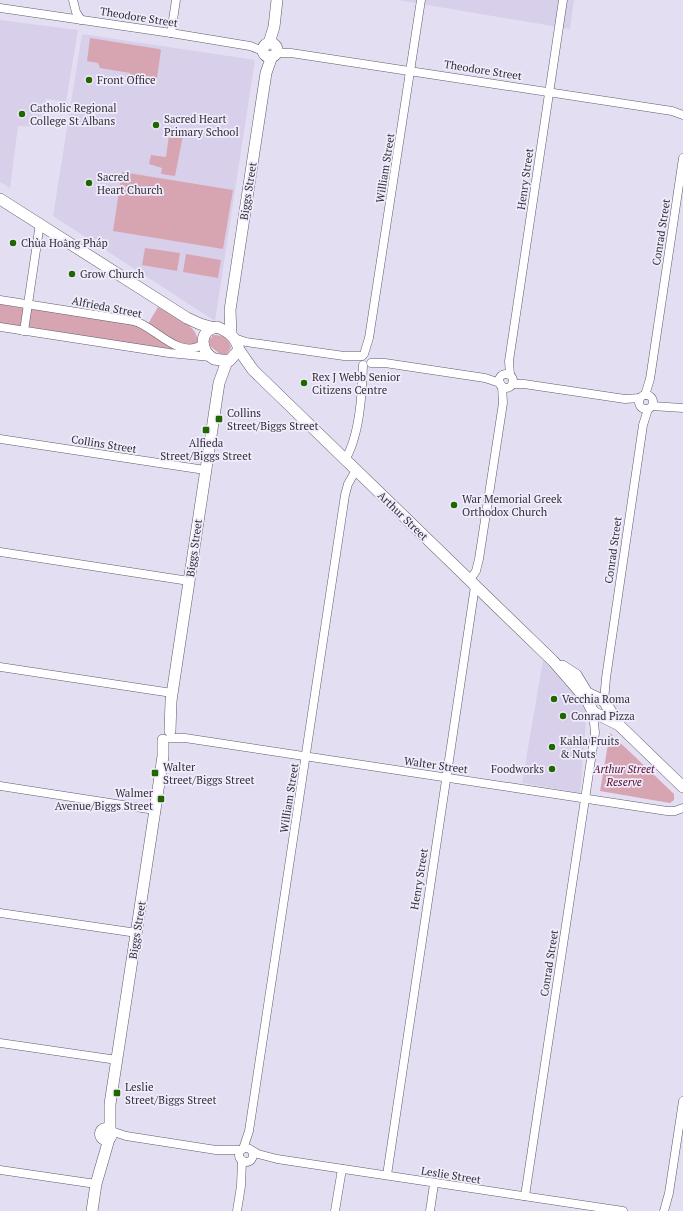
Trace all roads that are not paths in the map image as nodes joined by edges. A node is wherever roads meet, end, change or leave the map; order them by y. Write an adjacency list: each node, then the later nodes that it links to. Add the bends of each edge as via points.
1 (73, 0): 7 (street, via 67,10); 8 (street)
2 (176, 0): 9 (street)
3 (277, 0): 10 (street, Biggs Street)
4 (421, 0): 11 (street, William Street)
5 (563, 0): 12 (street, Henry Street)
6 (0, 8): 7 (street, Theodore Street)
7 (59, 16): 8 (street, Theodore Street)
8 (81, 20): 9 (street, Theodore Street)
9 (171, 33): 10 (street, Theodore Street)
10 (270, 50): 11 (street, Theodore Street); 21 (street, Biggs Street)
11 (411, 70): 12 (street, Theodore Street); 31 (street, William Street)
12 (549, 91): 14 (street, Theodore Street); 34 (street, Henry Street)
13 (683, 110): 14 (street, Theodore Street); 15 (street)
14 (672, 111): 15 (street, Theodore Street)
15 (683, 115)
16 (683, 158): 36 (street, Conrad Street)
17 (0, 199): 18 (street)
18 (40, 223): 20 (street); 22 (street)
19 (0, 300): 20 (street, Alfrieda Street)
20 (28, 304): 25 (street); 27 (street, Alfrieda Street, via 138,322 182,347 196,348)
21 (230, 310): 24 (street, Biggs Street, via 223,322); 26 (street, Biggs Street)
22 (187, 318): 24 (street); 27 (street)
23 (0, 327): 25 (street)
24 (216, 327): 26 (street); 27 (street, via 207,332)
25 (24, 331): 30 (street)
26 (233, 336): 28 (street); 29 (street)
27 (203, 341): 30 (street, via 206,351)
28 (256, 343): 29 (street); 31 (street)
29 (239, 349): 32 (street); 33 (street, Arthur Street)
30 (213, 358): 32 (street); 35 (street, Biggs Street)
31 (366, 360): 34 (street); 39 (street, William Street, via 354,438)
32 (228, 361): 33 (street, Arthur Street, via 240,363); 35 (street, Biggs Street)
33 (253, 370): 39 (street, Arthur Street)
34 (506, 381): 36 (street); 44 (street, Henry Street, via 478,566)
35 (219, 383): 40 (street, Biggs Street)
36 (646, 402): 37 (street); 47 (street, Conrad Street, via 606,678)
37 (683, 408)
38 (0, 439): 40 (street, Collins Street)
39 (345, 460): 41 (street, Arthur Street)
40 (205, 470): 43 (street, Biggs Street)
41 (356, 470): 44 (street, Arthur Street); 49 (street, William Street, via 345,495)
42 (0, 552): 43 (street)
43 (189, 581): 46 (street, Biggs Street)
44 (472, 583): 47 (street, Arthur Street, via 553,661 576,675); 50 (street, Henry Street)
45 (0, 667): 46 (street)
46 (172, 693): 48 (street, Biggs Street)
47 (599, 706): 52 (street, Arthur Street); 53 (street, Conrad Street)
48 (167, 736): 49 (street, Walter Street); 55 (street, Biggs Street)
49 (306, 757): 50 (street, Walter Street); 62 (street, William Street)
50 (446, 777): 53 (street, Walter Street); 65 (street, Henry Street)
51 (0, 786): 55 (street)
52 (683, 787)
53 (585, 799): 54 (street, Walter Street, via 667,811); 69 (street, Conrad Street)
54 (683, 808)
55 (155, 810): 57 (street, Biggs Street)
56 (0, 913): 57 (street)
57 (137, 933): 59 (street, Biggs Street)
58 (0, 1043): 59 (street)
59 (117, 1060): 61 (street, Biggs Street)
60 (683, 1101): 68 (street)
61 (107, 1134): 62 (street, Leslie Street); 66 (street, Biggs Street)
62 (245, 1155): 63 (street, Leslie Street, via 258,1154); 71 (street, William Street)
63 (342, 1169): 65 (street, Leslie Street); 72 (street)
64 (0, 1170): 66 (street)
65 (387, 1176): 67 (street, Leslie Street)
66 (96, 1184): 70 (street, Biggs Street)
67 (434, 1184): 69 (street, Leslie Street); 73 (street)
68 (669, 1193): 75 (street); 76 (street)
69 (525, 1196): 74 (street, Leslie Street)
70 (92, 1211)
71 (237, 1211)
72 (336, 1211)
73 (430, 1211)
74 (623, 1211)
75 (664, 1211)
76 (670, 1211)

